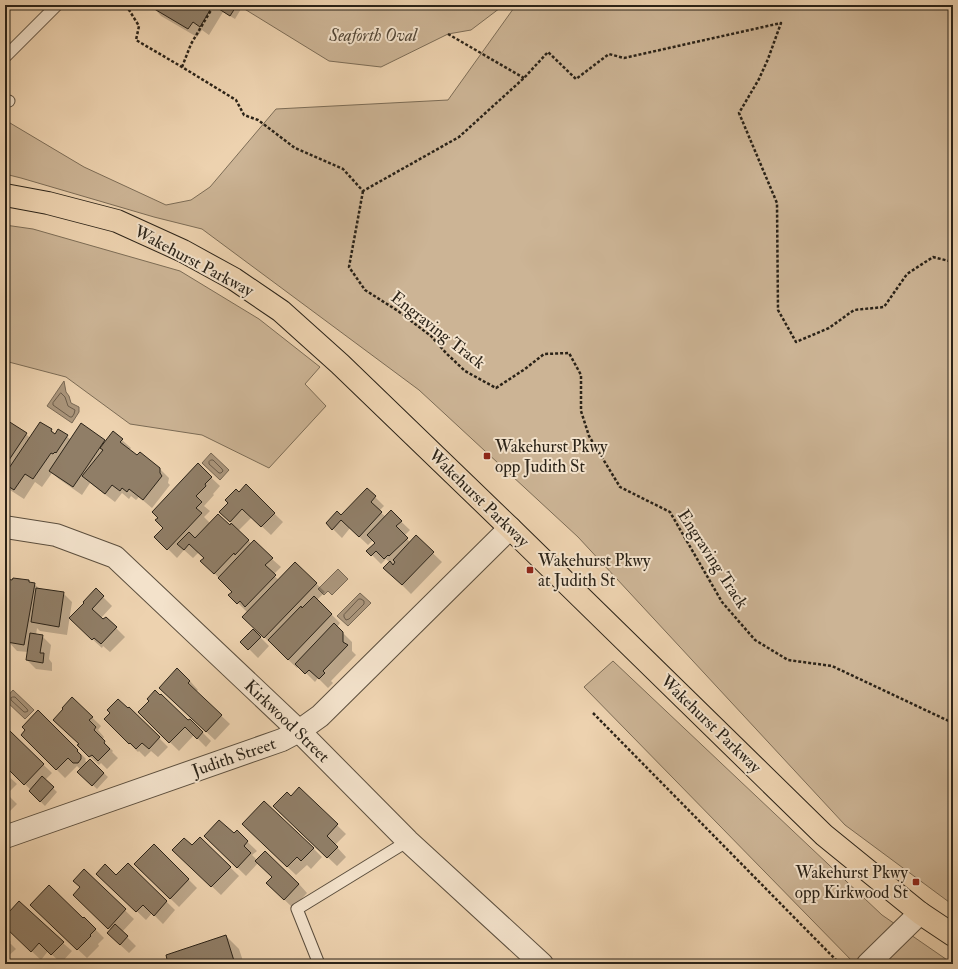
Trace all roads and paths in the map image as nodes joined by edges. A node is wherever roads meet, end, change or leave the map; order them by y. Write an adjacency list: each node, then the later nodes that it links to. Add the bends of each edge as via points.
1 (57, 5): 5 (lane)
2 (126, 5): 6 (path, via 138,26 136,40)
3 (214, 5): 6 (path, via 191,44)
4 (448, 34): 7 (path)
5 (5, 57)
6 (182, 67): 8 (path, via 236,100 244,115 258,120 295,148 343,169)
7 (524, 78): 8 (path, via 460,137); 10 (path, via 548,52 576,79 609,54 624,58 781,23 768,59 739,113 777,203 778,310 796,342 829,328 854,310 884,306 907,274 934,258)
8 (363, 191): 14 (path, Engraving Track, via 349,267 365,290 431,336 465,371 496,388 544,354 568,353 582,375 581,411 589,436 620,487 670,512 722,602 754,640 788,660 832,666)
9 (5, 195): 12 (main road, Wakehurst Parkway, via 117,221 183,251 234,279 281,311 340,364)
10 (953, 262)
11 (5, 527): 15 (street, Kirkwood Street, via 56,535 115,557)
12 (510, 528): 15 (street, Judith Street, via 320,716); 18 (main road, Wakehurst Parkway, via 824,834)
13 (593, 713): 22 (path)
14 (953, 723)
15 (299, 731): 16 (street, Judith Street, via 282,740); 17 (street, Kirkwood Street)
16 (5, 837)
17 (408, 841): 20 (lane, via 297,909); 21 (street, Kirkwood Street)
18 (920, 913): 19 (main road, Wakehurst Parkway); 23 (street)
19 (953, 935)
20 (319, 964)
21 (542, 964)
22 (840, 964)
23 (868, 964)

